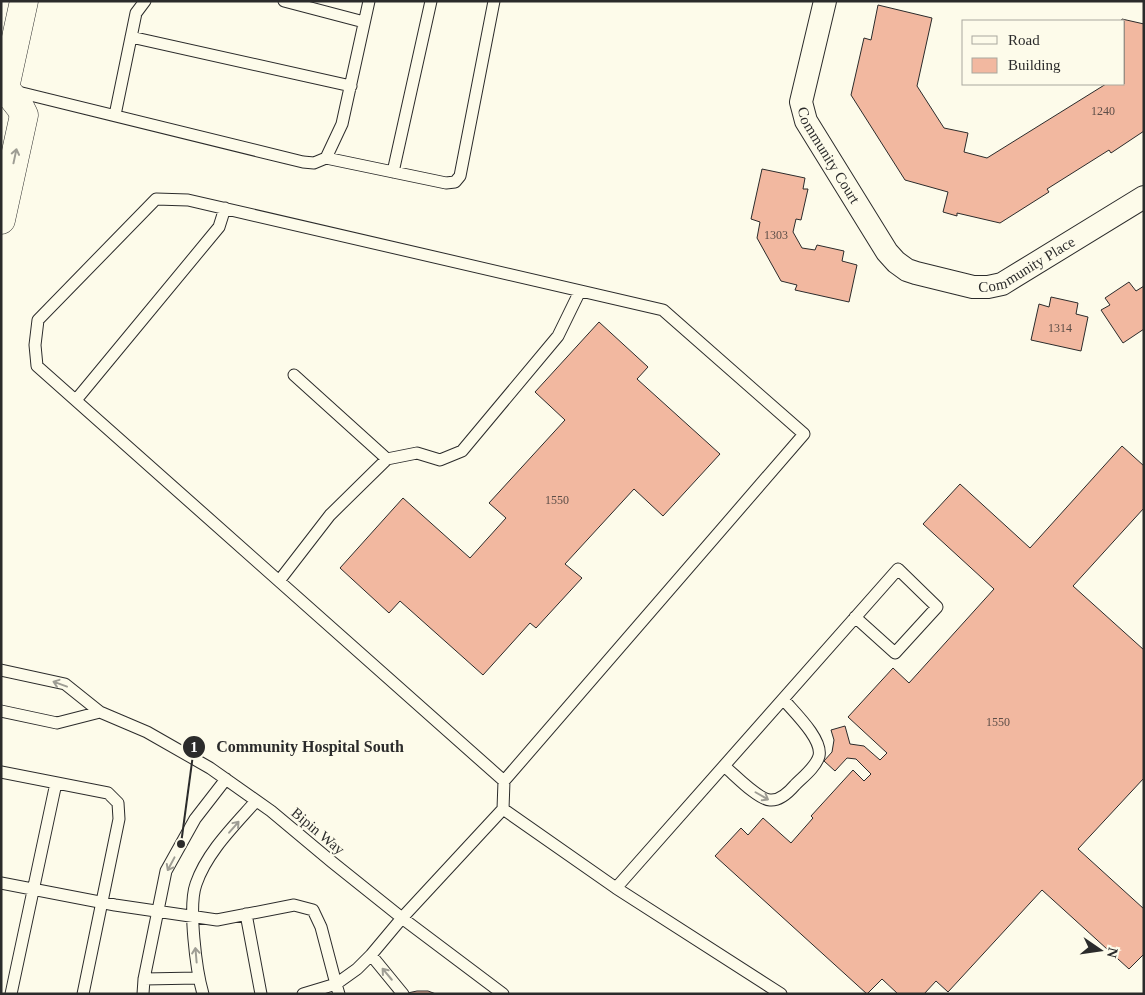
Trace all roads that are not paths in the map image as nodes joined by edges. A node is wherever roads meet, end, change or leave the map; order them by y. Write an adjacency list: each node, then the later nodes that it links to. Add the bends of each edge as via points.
1 (24, 1): 11 (main road)
2 (145, 1): 9 (lane, via 136,13)
3 (284, 1): 8 (lane)
4 (369, 1): 8 (lane)
5 (432, 1): 14 (lane)
6 (494, 1): 14 (lane, via 460,176 455,182 446,183)
7 (825, 1): 18 (street, Community Court, via 801,102 806,122 888,252)
8 (364, 22): 10 (lane)
9 (131, 37): 10 (lane); 12 (lane)
10 (351, 86): 13 (lane, via 342,124)
11 (3, 90): 12 (lane); 17 (main road, one-way to 11, via 24,115)
12 (115, 115): 13 (lane, via 303,162 314,163)
13 (326, 158): 14 (lane)
14 (393, 172)
15 (1144, 197): 18 (street, Community Place, via 996,286 973,287 916,273)
16 (226, 208): 19 (lane); 21 (lane, via 219,227); 21 (lane, via 188,200 156,199 38,320 37,366)
17 (1, 220)
18 (901, 266)
19 (580, 291): 22 (lane, via 558,336 462,451 440,460 417,453); 32 (lane, via 663,310 804,434)
20 (294, 375): 22 (lane)
21 (76, 400): 23 (lane)
22 (387, 459): 23 (lane, via 330,515)
23 (278, 580): 32 (lane)
24 (855, 617): 24 (lane, via 898,569 937,607 895,653); 26 (lane)
25 (1, 670): 28 (lane, Bipin Way, one-way to 25, via 65,684)
26 (783, 699): 29 (lane); 29 (lane, one-way to 26, via 760,796 770,800 790,792 814,765 819,756 815,738)
27 (1, 711): 28 (lane, via 57,723)
28 (100, 712): 31 (lane, Bipin Way, via 177,748)
29 (724, 766): 37 (lane)
30 (1, 772): 33 (lane)
31 (226, 779): 34 (lane, Bipin Way); 40 (lane, one-way to 40, via 195,819 166,871)
32 (504, 781): 35 (lane)
33 (56, 783): 38 (lane); 39 (lane, via 108,793 118,803 119,819)
34 (256, 801): 42 (lane, one-way to 34, via 195,885 212,852); 43 (lane, Bipin Way)
35 (503, 809): 37 (lane); 43 (lane)
36 (1, 883): 38 (lane)
37 (616, 888): 56 (lane)
38 (33, 889): 39 (lane); 48 (lane)
39 (101, 903): 40 (lane); 49 (lane)
40 (158, 912): 42 (lane); 46 (lane)
41 (246, 914): 42 (lane, via 217,920); 47 (lane, via 294,906 313,910); 52 (lane)
42 (193, 917): 45 (lane, one-way to 42)
43 (402, 918): 44 (lane); 55 (lane, Bipin Way)
44 (371, 955): 47 (lane); 54 (lane, one-way to 44)
45 (198, 978): 46 (lane); 51 (lane)
46 (144, 979): 50 (lane)
47 (337, 989): 53 (lane)
48 (11, 994)
49 (83, 994)
50 (142, 994)
51 (203, 994)
52 (262, 994)
53 (303, 994)
54 (403, 994)
55 (504, 994)
56 (781, 994)

